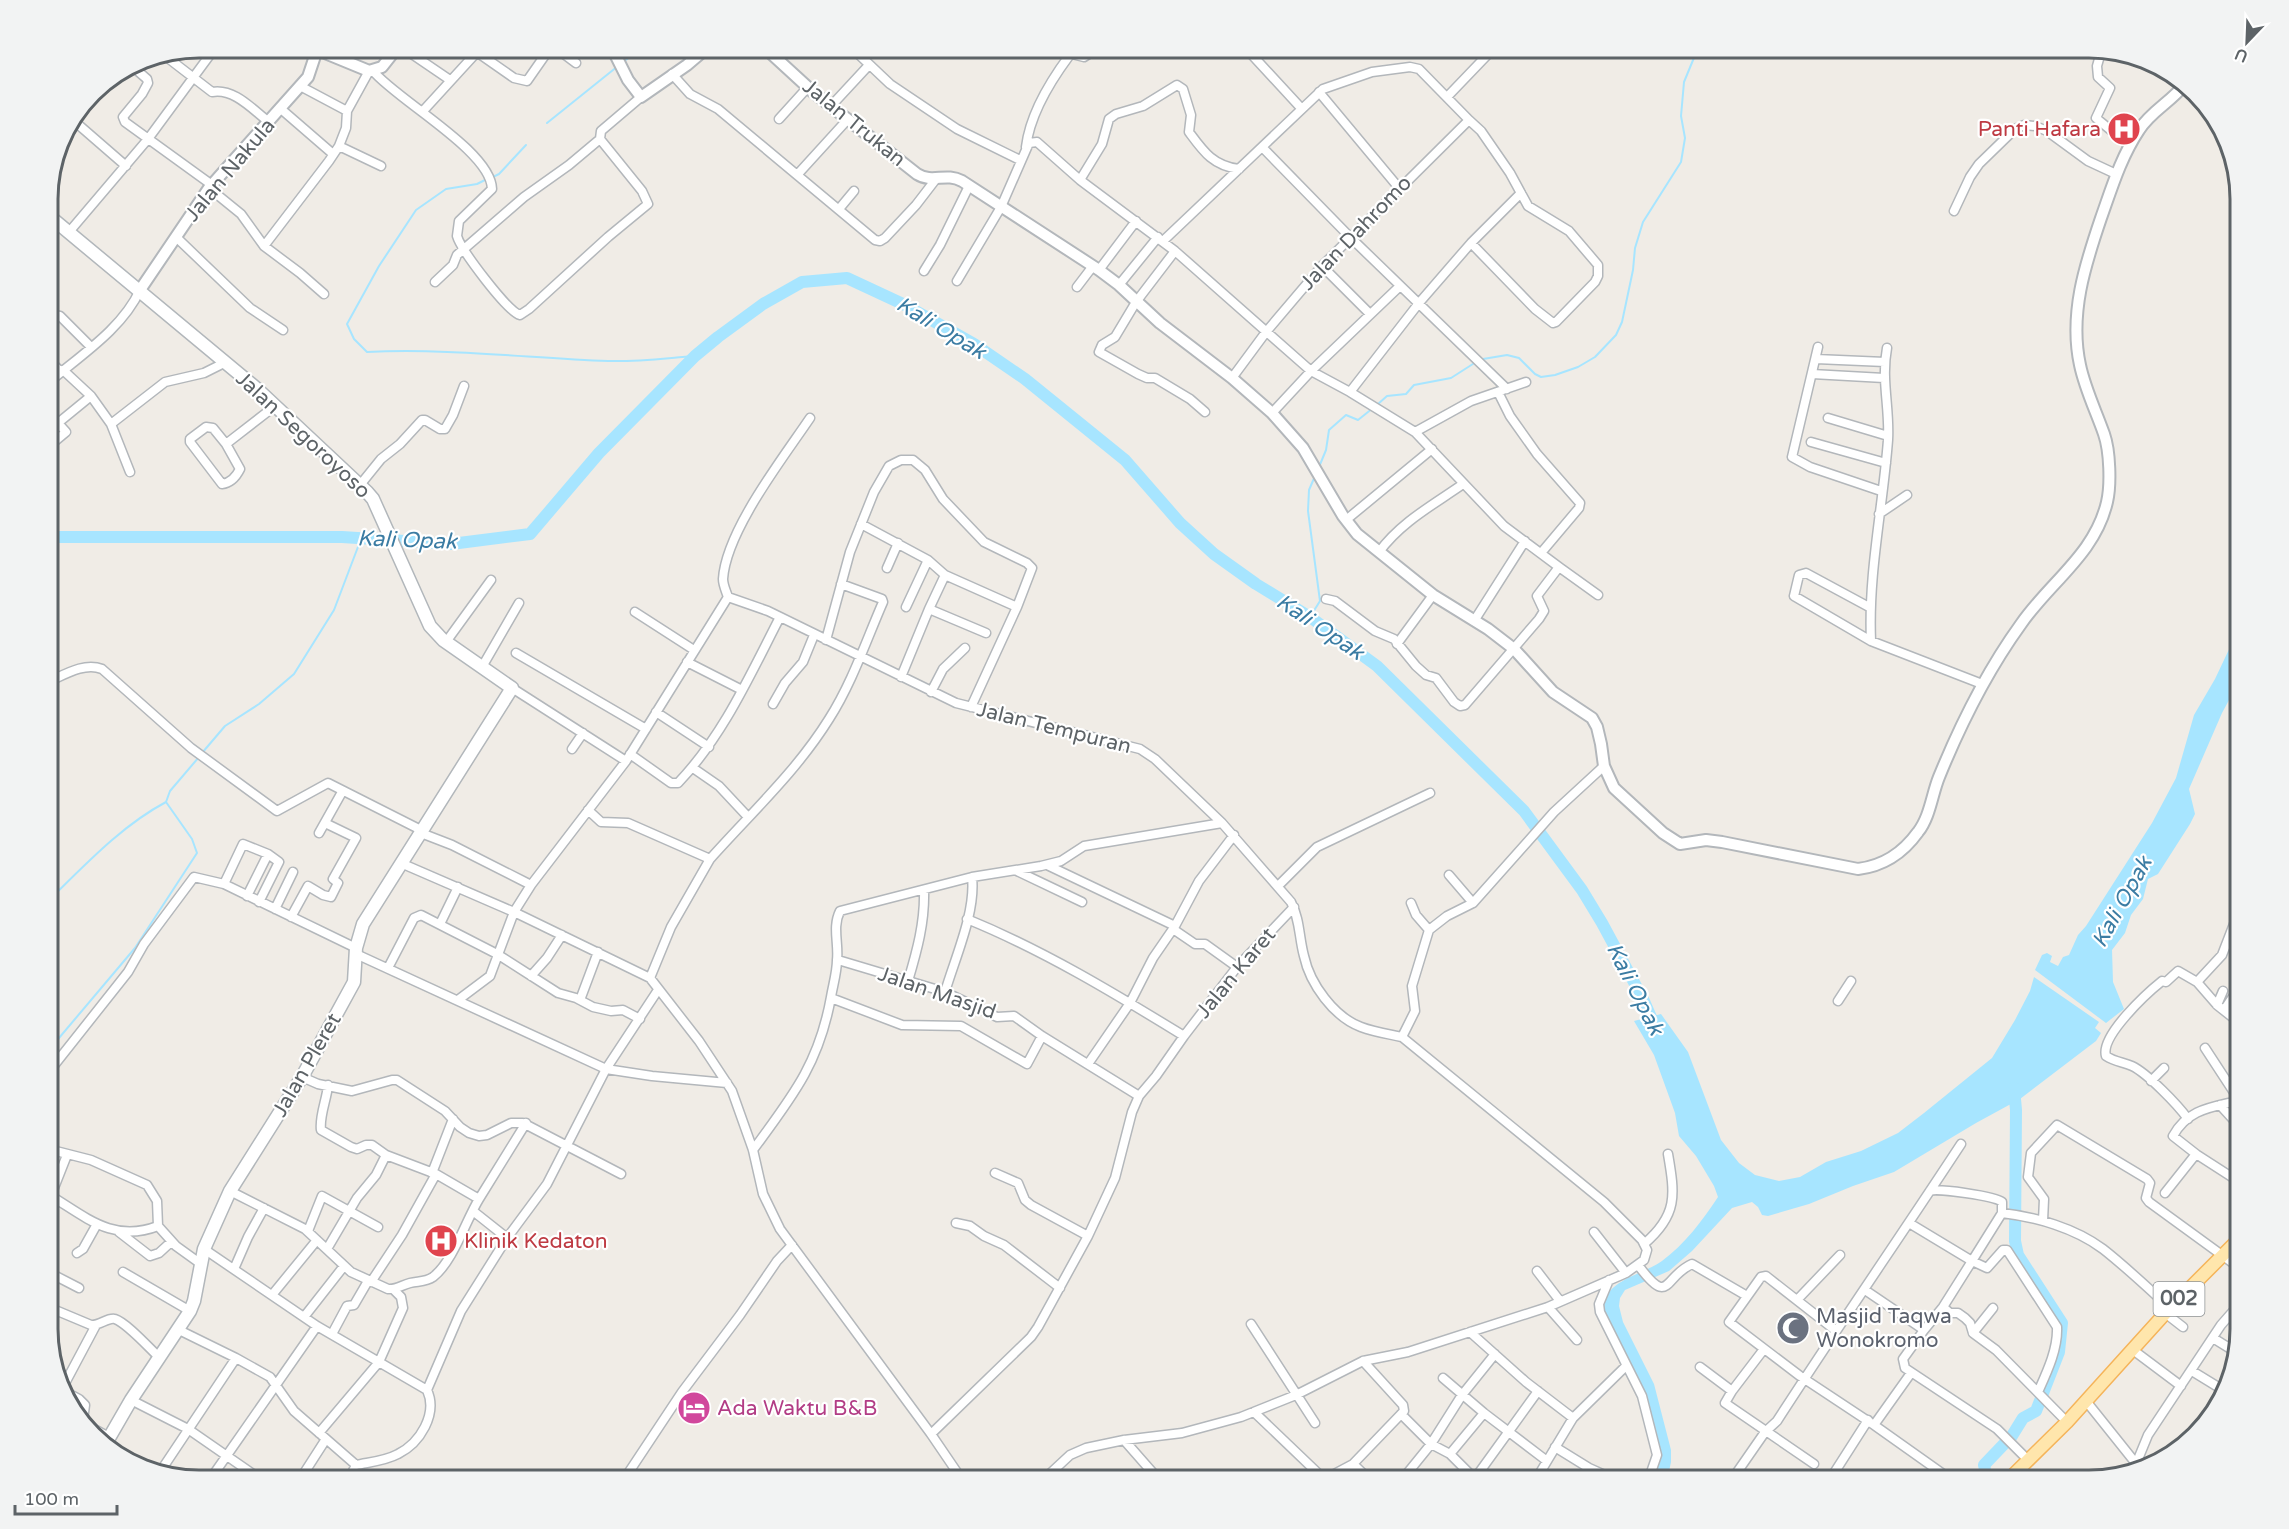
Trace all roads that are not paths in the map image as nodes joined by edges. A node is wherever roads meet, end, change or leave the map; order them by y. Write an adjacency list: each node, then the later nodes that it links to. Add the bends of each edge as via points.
1 (208, 58): 24 (street)
2 (313, 58): 26 (street, Jalan Nakula, via 308,77)
3 (338, 58): 21 (street)
4 (389, 58): 21 (street, via 382,67)
5 (411, 58): 25 (street)
6 (471, 58): 25 (street)
7 (486, 58): 8 (street, via 514,78 527,81)
8 (543, 58)
9 (569, 58): 19 (street)
10 (617, 58): 30 (street)
11 (695, 58): 23 (street)
12 (776, 58): 27 (street, Jalan Trukan)
13 (862, 58): 20 (street)
14 (1066, 58): 46 (street, via 1039,105)
15 (1255, 58): 33 (street)
16 (1484, 58): 31 (street)
17 (2099, 59): 45 (street, via 2098,77 2110,88 2096,118)
18 (172, 61): 24 (street)
19 (576, 63)
20 (869, 65): 32 (street); 49 (street, via 890,84 957,129)
21 (371, 71): 35 (street); 36 (street)
22 (139, 72): 42 (street, via 148,83 123,120)
23 (672, 74): 30 (street); 54 (street, via 690,94 718,109)
24 (194, 78): 40 (street, via 212,92 231,93); 42 (street)
25 (450, 81): 36 (street)
26 (300, 86): 34 (street, Jalan Nakula); 35 (street)
27 (808, 87): 32 (street, Jalan Trukan); 37 (street)
28 (2178, 91): 45 (street, via 2152,114)
29 (1319, 92): 31 (street, via 1372,72 1410,67 1419,69); 33 (street); 59 (street)
30 (641, 97): 43 (street, via 601,130)
31 (1447, 97): 39 (street)
32 (831, 106): 38 (street, Jalan Trukan)
33 (1301, 108): 47 (street)
34 (281, 109): 40 (street, Jalan Nakula); 48 (street)
35 (347, 111): 44 (street)
36 (423, 111): 73 (street, via 470,152 493,186 459,221 457,236)
37 (778, 119)
38 (848, 119): 54 (street); 55 (street, Jalan Trukan, via 917,174)
39 (1469, 120): 59 (street, Jalan Dahromo); 61 (street, via 1486,138)
40 (269, 122): 58 (street, Jalan Nakula)
41 (79, 126): 50 (street)
42 (148, 139): 50 (street); 58 (street)
43 (600, 139): 73 (street, via 524,196); 73 (street, via 642,190 648,204 529,309 520,315 510,310)
44 (339, 146): 48 (street); 51 (street)
45 (2130, 146): 53 (street)
46 (1026, 148): 49 (street); 56 (street, via 1037,142)
47 (1263, 148): 52 (street); 69 (street)
48 (333, 154): 72 (street)
49 (1020, 160): 62 (street)
50 (126, 166): 67 (street)
51 (381, 166)
52 (1239, 169): 56 (street, via 1217,163 1206,155 1189,132 1191,115 1183,89 1177,85 1143,106 1109,119 1102,144); 70 (street)
53 (2116, 174): 64 (street, via 2088,161 2047,131 2024,125 1979,164); 170 (street, via 2083,276 2076,338 2087,391 2105,435 2109,480 2106,506 2085,550 2022,622)
54 (797, 175): 63 (street)
55 (936, 179): 57 (street, via 954,177); 63 (street, via 880,241)
56 (1080, 180): 65 (street)
57 (969, 186): 62 (street); 77 (street)
58 (210, 187): 68 (street, Jalan Nakula); 72 (street, via 241,214)
59 (1399, 188): 69 (street, Jalan Dahromo)
60 (854, 190): 63 (street)
61 (1521, 193): 71 (street); 71 (street, via 1528,206 1569,231 1598,265 1595,282 1556,322 1535,309)
62 (1001, 207): 76 (street); 78 (street)
63 (839, 209)
64 (1954, 211)
65 (1136, 221): 70 (street); 76 (street)
66 (59, 224): 67 (main road, Jalan Segoroyoso)
67 (69, 232): 83 (main road, Jalan Segoroyoso)
68 (176, 237): 83 (street, Jalan Nakula); 89 (street, via 250,308)
69 (1350, 237): 75 (street, Jalan Dahromo); 81 (street)
70 (1161, 239): 74 (street); 80 (street)
71 (1471, 243): 86 (street)
72 (264, 246): 84 (street)
73 (464, 249): 79 (street)
74 (1175, 251): 85 (street); 90 (street)
75 (1322, 266): 87 (street); 90 (street, Jalan Dahromo)
76 (1096, 268): 80 (street); 82 (street)
77 (924, 271)
78 (957, 281)
79 (435, 282)
80 (1119, 285): 85 (street)
81 (1400, 286): 86 (street); 87 (street)
82 (1077, 287)
83 (140, 290): 91 (street, via 128,312); 95 (main road, Jalan Segoroyoso)
84 (324, 294)
85 (1136, 302): 102 (street); 111 (street, via 1115,337 1099,351 1138,374 1155,378)
86 (1419, 303): 106 (street); 107 (street)
87 (1370, 314): 99 (street)
88 (59, 316): 91 (street)
89 (283, 330)
90 (1266, 332): 99 (street); 102 (street, Jalan Dahromo)
91 (91, 346): 98 (street)
92 (1818, 347): 94 (street)
93 (1887, 348): 96 (street)
94 (1816, 359): 96 (street); 101 (street)
95 (226, 362): 110 (main road, Jalan Segoroyoso); 116 (street, via 204,374 165,382)
96 (1885, 362): 103 (street)
97 (59, 369): 98 (street)
98 (62, 371): 100 (street); 109 (street)
99 (1311, 371): 107 (street); 112 (street)
100 (59, 374)
101 (1812, 374): 103 (street); 128 (street, via 1792,457)
102 (1232, 378): 112 (street)
103 (1884, 378): 119 (street)
104 (1526, 382): 106 (street)
105 (464, 386): 127 (street, via 445,429 422,420)
106 (1507, 389): 108 (street)
107 (1350, 392): 118 (street)
108 (1498, 392): 118 (street, via 1457,408); 136 (street, via 1537,454 1580,502)
109 (91, 396): 115 (street); 116 (street)
110 (275, 406): 122 (street); 127 (main road, Jalan Segoroyoso)
111 (1205, 412)
112 (1272, 413): 131 (street, via 1303,448)
113 (810, 418): 145 (street, via 740,526 725,568)
114 (1828, 418): 119 (street)
115 (59, 422)
116 (111, 424): 125 (street)
117 (59, 425): 120 (street, via 65,434)
118 (1415, 432): 123 (street)
119 (1888, 436): 124 (street)
120 (59, 439)
121 (1812, 442): 124 (street)
122 (226, 444): 122 (street, via 213,428 206,427 190,439 222,484 235,478 240,469)
123 (1432, 449): 126 (street); 131 (street)
124 (1886, 463): 128 (street)
125 (130, 472)
126 (1463, 484): 133 (street); 135 (street, via 1405,523)
127 (360, 485): 159 (main road, Jalan Segoroyoso, via 373,499 430,626)
128 (1881, 491): 130 (street)
129 (1907, 495): 130 (street)
130 (1879, 514): 150 (street)
131 (1346, 520): 135 (street)
132 (861, 524): 134 (street); 142 (street); 149 (street, via 889,466 901,460 914,460 943,499 984,542 1030,565 1030,576)
133 (1525, 542): 136 (street); 154 (street)
134 (898, 543): 137 (street); 139 (street)
135 (1378, 552): 143 (street)
136 (1541, 553): 138 (street)
137 (928, 560): 140 (street); 148 (street)
138 (1559, 567): 144 (street); 162 (street, via 1537,596 1542,614)
139 (887, 568)
140 (945, 575): 149 (street); 151 (street)
141 (491, 580): 159 (street)
142 (841, 584): 157 (street); 165 (street, via 883,602)
143 (1433, 595): 154 (street); 160 (street)
144 (1598, 595)
145 (728, 597): 153 (street, Jalan Tempuran); 163 (street)
146 (1326, 599): 160 (street, via 1335,601)
147 (519, 603): 167 (street)
148 (906, 607)
149 (1017, 607): 175 (street)
150 (1869, 607): 158 (street); 158 (street, via 1806,573 1799,575 1794,596)
151 (929, 609): 155 (street); 169 (street)
152 (635, 612): 163 (street)
153 (780, 617): 156 (street, Jalan Tempuran); 172 (street)
154 (1474, 621): 162 (street)
155 (986, 633)
156 (814, 635): 157 (street, Jalan Tempuran); 174 (street, via 803,662)
157 (826, 639): 165 (street, Jalan Tempuran)
158 (1871, 641): 170 (street)
159 (446, 642): 167 (main road, Jalan Segoroyoso)
160 (1397, 644): 162 (street, via 1421,670 1441,682 1460,706)
161 (965, 648): 173 (street, via 944,669)
162 (1514, 649): 182 (street, via 1553,692 1592,718)
163 (694, 650): 166 (street)
164 (516, 653): 177 (street)
165 (859, 656): 169 (street, Jalan Tempuran); 187 (street, via 830,719 791,773)
166 (687, 662): 172 (street); 176 (street)
167 (482, 666): 171 (main road, Jalan Segoroyoso)
168 (59, 677): 184 (street, via 80,668 102,669 208,762 276,811 328,783)
169 (901, 677): 173 (street, Jalan Tempuran)
170 (1982, 684): 182 (street, via 1938,778 1920,830 1898,854 1867,868 1846,868 1722,842 1680,844 1622,796)
171 (512, 688): 178 (street); 190 (main road, Jalan Pleret)
172 (742, 690): 179 (street)
173 (931, 692): 175 (street, Jalan Tempuran)
174 (773, 704)
175 (971, 707): 189 (street, Jalan Tempuran, via 1140,749)
176 (656, 712): 177 (street); 179 (street)
177 (646, 729): 181 (street)
178 (583, 733): 180 (street); 181 (street)
179 (710, 747): 183 (street)
180 (572, 749)
181 (628, 757): 183 (street, via 674,784); 186 (street)
182 (1604, 766): 210 (street, via 1554,812)
183 (693, 768): 187 (street, via 719,786)
184 (342, 792): 188 (street); 190 (street)
185 (1431, 793): 203 (street, via 1317,847)
186 (588, 810): 194 (street, via 602,822 628,823); 202 (street)
187 (748, 817): 194 (street)
188 (325, 823): 191 (street); 214 (street, via 356,838 333,879 338,883 331,897 308,886)
189 (1222, 823): 192 (street, Jalan Tempuran); 196 (street, via 1084,846)
190 (422, 832): 195 (main road, Jalan Pleret); 202 (street)
191 (319, 833)
192 (1234, 835): 203 (street, Jalan Tempuran); 217 (street, via 1199,881)
193 (268, 854): 201 (street, via 243,844); 206 (street); 207 (street, via 279,863)
194 (710, 859): 230 (street, via 671,927)
195 (403, 864): 204 (street); 221 (main road, Jalan Pleret, via 363,924)
196 (1047, 865): 197 (street); 217 (street)
197 (1016, 870): 200 (street); 208 (street)
198 (293, 872): 212 (street)
199 (1449, 875): 210 (street)
200 (972, 877): 205 (street); 215 (street)
201 (224, 884): 206 (street); 250 (street, via 194,877 128,972)
202 (531, 885): 213 (street)
203 (1278, 886): 211 (street, Jalan Tempuran)
204 (458, 887): 213 (street); 216 (street)
205 (924, 890): 224 (street, via 840,911 835,926); 231 (street, via 918,950)
206 (247, 896): 207 (street)
207 (260, 902): 212 (street)
208 (1082, 902)
209 (1411, 903): 218 (street)
210 (1473, 903): 218 (street)
211 (1294, 907): 226 (street, Jalan Karet); 248 (street, Jalan Karet, via 1307,967 1332,1007 1361,1027)
212 (275, 909): 214 (street)
213 (514, 912): 220 (street); 223 (street)
214 (291, 917): 221 (street)
215 (967, 919): 236 (street); 242 (street, via 1004,934)
216 (440, 924): 223 (street); 228 (street, via 416,916)
217 (1174, 927): 226 (street, via 1195,944 1206,944); 242 (street)
218 (1430, 930): 248 (street, via 1412,986 1415,1011)
219 (2230, 934): 233 (street, via 2222,955)
220 (562, 935): 222 (street); 229 (street)
221 (356, 951): 225 (street); 227 (main road, Jalan Pleret)
222 (598, 952): 230 (street); 240 (street)
223 (497, 954): 229 (street); 239 (street, via 490,976)
224 (837, 960): 231 (street, Jalan Masjid); 238 (street)
225 (375, 962): 227 (street); 228 (street)
226 (1237, 967): 247 (street, Jalan Karet)
227 (357, 968): 254 (main road, Jalan Pleret, via 354,982)
228 (388, 968): 239 (street)
229 (531, 976): 240 (street, via 558,993)
230 (650, 978): 234 (street)
231 (908, 981): 236 (street, Jalan Masjid)
232 (1851, 981): 241 (street)
233 (2197, 982): 243 (street); 255 (street, via 2181,972 2173,974 2144,995 2109,1038 2106,1056 2134,1067)
234 (658, 990): 245 (street); 256 (street)
235 (2223, 991): 243 (street)
236 (945, 992): 246 (street, Jalan Masjid, via 991,1015 1014,1016)
237 (2230, 997): 243 (street)
238 (831, 998): 246 (street, via 902,1025 961,1026 1026,1063); 268 (street, via 810,1067)
239 (458, 1000): 253 (street)
240 (580, 1000): 245 (street, via 593,1007 623,1010)
241 (1838, 1001)
242 (1130, 1003): 247 (street); 251 (street)
243 (2220, 1007): 244 (street)
244 (2230, 1015)
245 (640, 1019): 253 (street)
246 (1042, 1036): 251 (street, Jalan Masjid)
247 (1184, 1036): 259 (street, Jalan Karet)
248 (1402, 1036): 301 (street, Jalan Karet, via 1604,1202)
249 (2205, 1048): 258 (street)
250 (59, 1059)
251 (1088, 1064): 259 (street, Jalan Masjid)
252 (2164, 1068): 255 (street)
253 (606, 1069): 256 (street); 267 (street)
254 (302, 1077): 257 (street); 279 (main road, Jalan Pleret)
255 (2151, 1081): 264 (street)
256 (727, 1083): 268 (street)
257 (328, 1085): 263 (street, via 352,1091 397,1080); 273 (street, via 321,1130 351,1147 369,1144)
258 (2230, 1085)
259 (1139, 1096): 297 (street, Jalan Karet, via 1116,1178)
260 (2230, 1102): 261 (street)
261 (2220, 1105): 262 (street); 264 (street, via 2205,1108)
262 (2230, 1116)
263 (453, 1119): 265 (street, via 479,1136 511,1123); 275 (street)
264 (2188, 1119): 271 (street, via 2173,1136)
265 (526, 1124): 267 (street); 282 (street)
266 (1961, 1144): 280 (street)
267 (567, 1146): 276 (street); 298 (street, via 547,1184)
268 (753, 1150): 302 (street, via 763,1194)
269 (59, 1153): 272 (street)
270 (1668, 1154): 301 (street, via 1674,1185 1671,1209 1665,1223)
271 (2196, 1154): 278 (street); 281 (street)
272 (67, 1155): 277 (street); 292 (street, via 105,1166 147,1185 157,1201)
273 (386, 1155): 275 (street); 286 (street)
274 (995, 1173): 297 (street, via 1018,1183 1028,1203)
275 (434, 1174): 282 (street); 320 (street, via 402,1235)
276 (621, 1174)
277 (59, 1176)
278 (2230, 1176)
279 (230, 1191): 284 (street); 303 (main road, Jalan Pleret)
280 (1930, 1191): 287 (street, via 1994,1197 2002,1202); 290 (street)
281 (2165, 1193)
282 (479, 1199): 285 (street)
283 (59, 1205): 291 (street)
284 (264, 1208): 294 (street); 313 (street)
285 (473, 1211): 298 (street); 323 (street, via 459,1242 435,1276)
286 (350, 1212): 293 (street); 294 (street, via 322,1196); 304 (street)
287 (2005, 1213): 288 (street); 309 (street)
288 (2043, 1221): 308 (street, via 2044,1198 2028,1177 2029,1162 2031,1153 2057,1125 2147,1179 2149,1202); 332 (street, via 2102,1248)
289 (956, 1223): 322 (street, via 970,1226 1004,1245)
290 (1909, 1223): 309 (street); 324 (street)
291 (97, 1224): 295 (street); 306 (street)
292 (158, 1226): 295 (street, via 140,1232); 300 (street)
293 (378, 1227)
294 (308, 1231): 299 (street)
295 (118, 1232): 300 (street, via 150,1256)
296 (1594, 1232): 317 (street)
297 (1088, 1236): 322 (street, Jalan Karet)
298 (507, 1238): 367 (street, via 461,1311)
299 (317, 1240): 304 (street); 325 (street)
300 (171, 1242): 311 (street)
301 (1644, 1244): 314 (street, via 1646,1256)
302 (792, 1245): 388 (street); 408 (street, via 682,1392)
303 (204, 1249): 311 (main road, Jalan Pleret); 313 (street)
304 (327, 1249): 312 (street)
305 (2230, 1249): 308 (main road, 002)
306 (77, 1253)
307 (1840, 1255): 327 (street)
308 (2223, 1256): 310 (street); 332 (main road, 002)
309 (1972, 1261): 330 (street); 370 (street, via 1987,1268 2007,1250 2052,1316 2058,1336)
310 (2230, 1261)
311 (201, 1264): 333 (main road, Jalan Pleret)
312 (344, 1266): 320 (street); 336 (street)
313 (234, 1269): 325 (street)
314 (1641, 1269): 317 (street); 326 (street, via 1659,1286 1667,1285 1692,1264)
315 (1537, 1271): 328 (street)
316 (123, 1272): 333 (street)
317 (1626, 1273): 319 (street)
318 (59, 1277): 321 (street)
319 (1608, 1280): 328 (street); 357 (street, via 1599,1312)
320 (370, 1281): 323 (street); 346 (street, via 354,1305 347,1306)
321 (79, 1287)
322 (1060, 1288): 388 (street, Jalan Karet, via 1031,1337)
323 (394, 1290): 356 (street, via 401,1297 403,1308)
324 (1865, 1290): 342 (street); 343 (street)
325 (272, 1295): 336 (street)
326 (1747, 1296): 327 (street, via 1766,1276); 350 (street, via 1729,1322)
327 (1797, 1300): 342 (street)
328 (1560, 1301): 329 (street)
329 (1548, 1307): 344 (street); 348 (street)
330 (1943, 1307): 343 (street); 345 (street, via 1965,1318)
331 (1993, 1308): 345 (street)
332 (2168, 1310): 340 (street); 351 (main road, 002)
333 (190, 1311): 341 (main road, Jalan Pleret)
334 (59, 1312): 338 (street)
335 (2230, 1315): 347 (street)
336 (304, 1317): 339 (street)
337 (1251, 1324): 371 (street)
338 (96, 1326): 353 (street, via 116,1320); 363 (street)
339 (317, 1326): 346 (street); 364 (street)
340 (2183, 1328)
341 (179, 1330): 353 (main road, Jalan Pleret); 354 (street)
342 (1835, 1330): 362 (street)
343 (1924, 1330): 360 (street, via 1903,1359)
344 (1470, 1332): 352 (street); 355 (street)
345 (1973, 1333): 370 (street)
346 (332, 1334): 356 (street)
347 (2213, 1338): 349 (street); 359 (street)
348 (1577, 1340)
349 (2229, 1348)
350 (1764, 1349): 362 (street); 369 (street)
351 (2133, 1350): 365 (street); 375 (main road, 002)
352 (1495, 1354): 368 (street); 372 (street)
353 (160, 1358): 374 (main road, Jalan Pleret)
354 (236, 1358): 364 (street); 384 (street)
355 (1364, 1361): 371 (street); 379 (street, via 1403,1405)
356 (379, 1362): 367 (street); 386 (street)
357 (1626, 1366): 380 (street); 420 (street, via 1642,1396 1657,1455)
358 (1700, 1367): 369 (street)
359 (2192, 1371): 365 (street); 366 (street)
360 (1911, 1373): 382 (street); 396 (street, via 1996,1430)
361 (1443, 1378): 372 (street)
362 (1804, 1379): 382 (street); 385 (street, via 1777,1421)
363 (68, 1380)
364 (276, 1383): 386 (street, via 294,1411); 395 (street)
365 (2181, 1386): 398 (street, via 2148,1435)
366 (2218, 1387)
367 (427, 1390): 402 (street, via 430,1415 414,1442 398,1455)
368 (1538, 1391): 380 (street); 387 (street)
369 (1731, 1391): 385 (street, via 1726,1406)
370 (2040, 1394): 381 (street)
371 (1296, 1395): 377 (street); 383 (street)
372 (1462, 1395): 378 (street); 392 (street)
373 (76, 1397): 376 (street, via 85,1405)
374 (131, 1400): 384 (street); 389 (main road, Jalan Pleret)
375 (2086, 1401): 381 (main road, 002); 399 (street)
376 (84, 1411)
377 (1254, 1412): 391 (street, via 1182,1433); 412 (street)
378 (1484, 1413): 387 (street); 394 (street)
379 (1401, 1414): 392 (street); 400 (street)
380 (1573, 1419): 393 (street)
381 (2067, 1422): 396 (main road, 002)
382 (1871, 1423): 422 (street); 423 (street)
383 (1315, 1424)
384 (188, 1429): 395 (street); 403 (street)
385 (1765, 1431): 401 (street); 421 (street)
386 (319, 1433): 390 (street)
387 (1509, 1433): 397 (street); 417 (street)
388 (931, 1434): 409 (street)
389 (109, 1437)
390 (326, 1439): 402 (street); 406 (street)
391 (1124, 1440): 410 (street, via 1086,1448 1070,1455); 411 (street)
392 (1431, 1444): 394 (street); 415 (street)
393 (1555, 1447): 397 (street); 419 (street)
394 (1450, 1454): 416 (street)
395 (225, 1455): 404 (street); 405 (street)
396 (2028, 1460): 424 (main road, 002)
397 (1547, 1461): 418 (street)
398 (2138, 1462)
399 (2134, 1463)
400 (1353, 1464): 413 (street); 414 (street)
401 (1814, 1464)
402 (356, 1465): 407 (street)
403 (164, 1466)
404 (216, 1470)
405 (246, 1470)
406 (305, 1470)
407 (354, 1470)
408 (630, 1470)
409 (956, 1470)
410 (1054, 1470)
411 (1150, 1470)
412 (1312, 1470)
413 (1341, 1470)
414 (1359, 1470)
415 (1410, 1470)
416 (1466, 1470)
417 (1483, 1470)
418 (1542, 1470)
419 (1593, 1470)
420 (1652, 1470)
421 (1740, 1470)
422 (1837, 1470)
423 (1937, 1470)
424 (2018, 1470)

